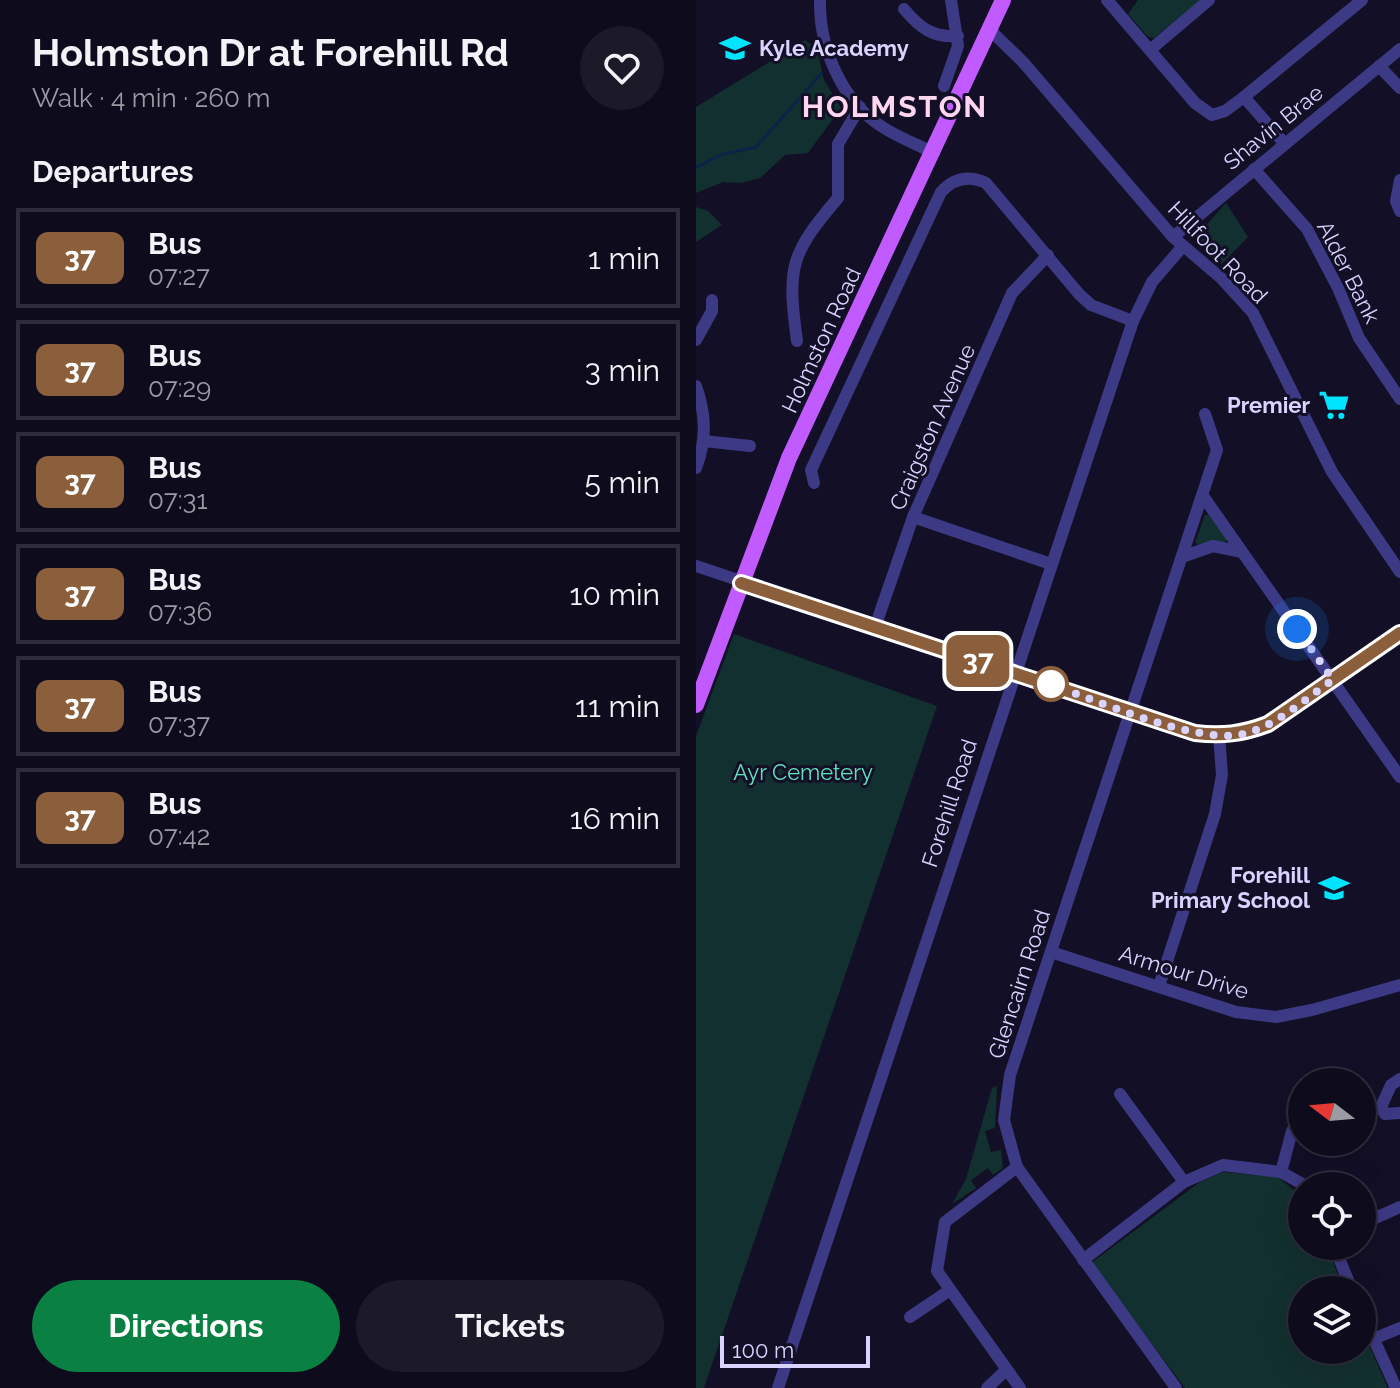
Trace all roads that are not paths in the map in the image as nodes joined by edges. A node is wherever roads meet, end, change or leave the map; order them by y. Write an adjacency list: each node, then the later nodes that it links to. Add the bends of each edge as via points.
1 (820, 0): 16 (street, via 831,65)
2 (951, 0): 9 (street)
3 (1003, 0): 8 (main road, Holmston Road)
4 (1107, 0): 11 (street)
5 (1209, 0): 11 (street)
6 (1362, 0): 15 (street)
7 (904, 9): 9 (street, via 920,28)
8 (990, 30): 18 (main road, Holmston Road); 22 (street, Hillfoot Road)
9 (958, 36): 13 (street)
10 (1400, 49): 12 (street, Shavin Brae)
11 (1150, 50): 15 (street, via 1195,103 1212,115)
12 (1379, 66): 14 (street); 17 (street, Shavin Brae)
13 (944, 86)
14 (1400, 88)
15 (1244, 97): 17 (street)
16 (860, 107): 18 (street, via 883,128); 28 (street, via 838,144 838,198 802,241 797,255 792,303)
17 (1285, 144): 19 (street, Shavin Brae)
18 (934, 153): 26 (main road, Holmston Road)
19 (1254, 169): 22 (street, Shavin Brae); 31 (street, Alder Bank, via 1307,229 1359,338)
20 (1400, 180): 21 (street)
21 (1400, 211)
22 (1178, 242): 25 (street, Forehill Road); 43 (street, Hillfoot Road, via 1253,313 1332,472)
23 (1048, 255): 25 (street, via 1091,305); 29 (street, Holmston Road, via 986,183 970,177 958,180 941,192); 38 (street, Craigston Avenue, via 1012,293)
24 (712, 300): 27 (street, via 712,311)
25 (1133, 321): 41 (street, Forehill Road)
26 (849, 333): 29 (street); 44 (main road, Holmston Road, via 789,458)
27 (696, 340)
28 (797, 341)
29 (869, 343): 36 (street, Holmston Road, via 811,470)
30 (696, 386): 33 (street, via 703,406)
31 (1400, 399)
32 (1205, 414): 37 (street, Glencairn Road, via 1217,450)
33 (704, 441): 34 (street); 35 (street)
34 (750, 446)
35 (696, 468)
36 (814, 483)
37 (1203, 496): 39 (street); 40 (street, Glencairn Road)
38 (913, 517): 41 (street); 45 (street, Craigston Avenue)
39 (1242, 552): 40 (street, via 1206,547); 48 (street)
40 (1182, 557): 50 (street, Glencairn Road)
41 (1051, 564): 47 (street, Forehill Road)
42 (696, 566): 44 (street)
43 (1400, 572)
44 (741, 583): 45 (street); 49 (main road, Holmston Road)
45 (875, 627): 47 (street)
46 (1400, 633): 48 (street)
47 (1013, 672): 50 (street); 75 (street, Forehill Road)
48 (1333, 680): 51 (street, via 1268,724 1244,734); 52 (street)
49 (696, 705)
50 (1131, 711): 51 (street, via 1195,733); 53 (street, Glencairn Road)
51 (1219, 735): 55 (street, via 1222,775 1215,814)
52 (1400, 777)
53 (1051, 952): 55 (street, Armour Drive); 62 (street, Glencairn Road, via 1006,1097 1004,1120)
54 (1400, 985): 55 (street, Armour Drive, via 1276,1017 1236,1012)
55 (1159, 986)
56 (1400, 1079): 58 (street, via 1391,1085)
57 (1120, 1094): 65 (street)
58 (1381, 1107): 59 (street); 60 (street, via 1385,1114)
59 (1376, 1109)
60 (1400, 1113)
61 (1288, 1146): 63 (street)
62 (1017, 1167): 68 (street, Glencairn Road); 69 (street, via 945,1222 937,1271)
63 (1281, 1172): 64 (street); 65 (street, via 1223,1165)
64 (1288, 1176)
65 (1184, 1182): 68 (street)
66 (1400, 1207): 67 (street)
67 (1376, 1218)
68 (1083, 1260): 78 (street, Glencairn Road)
69 (950, 1290): 70 (street); 74 (street)
70 (910, 1317)
71 (1400, 1328): 72 (street)
72 (1376, 1338)
73 (1376, 1345): 79 (street)
74 (1006, 1370): 76 (street); 77 (street)
75 (782, 1387)
76 (987, 1388)
77 (1020, 1388)
78 (1176, 1388)
79 (1396, 1388)

